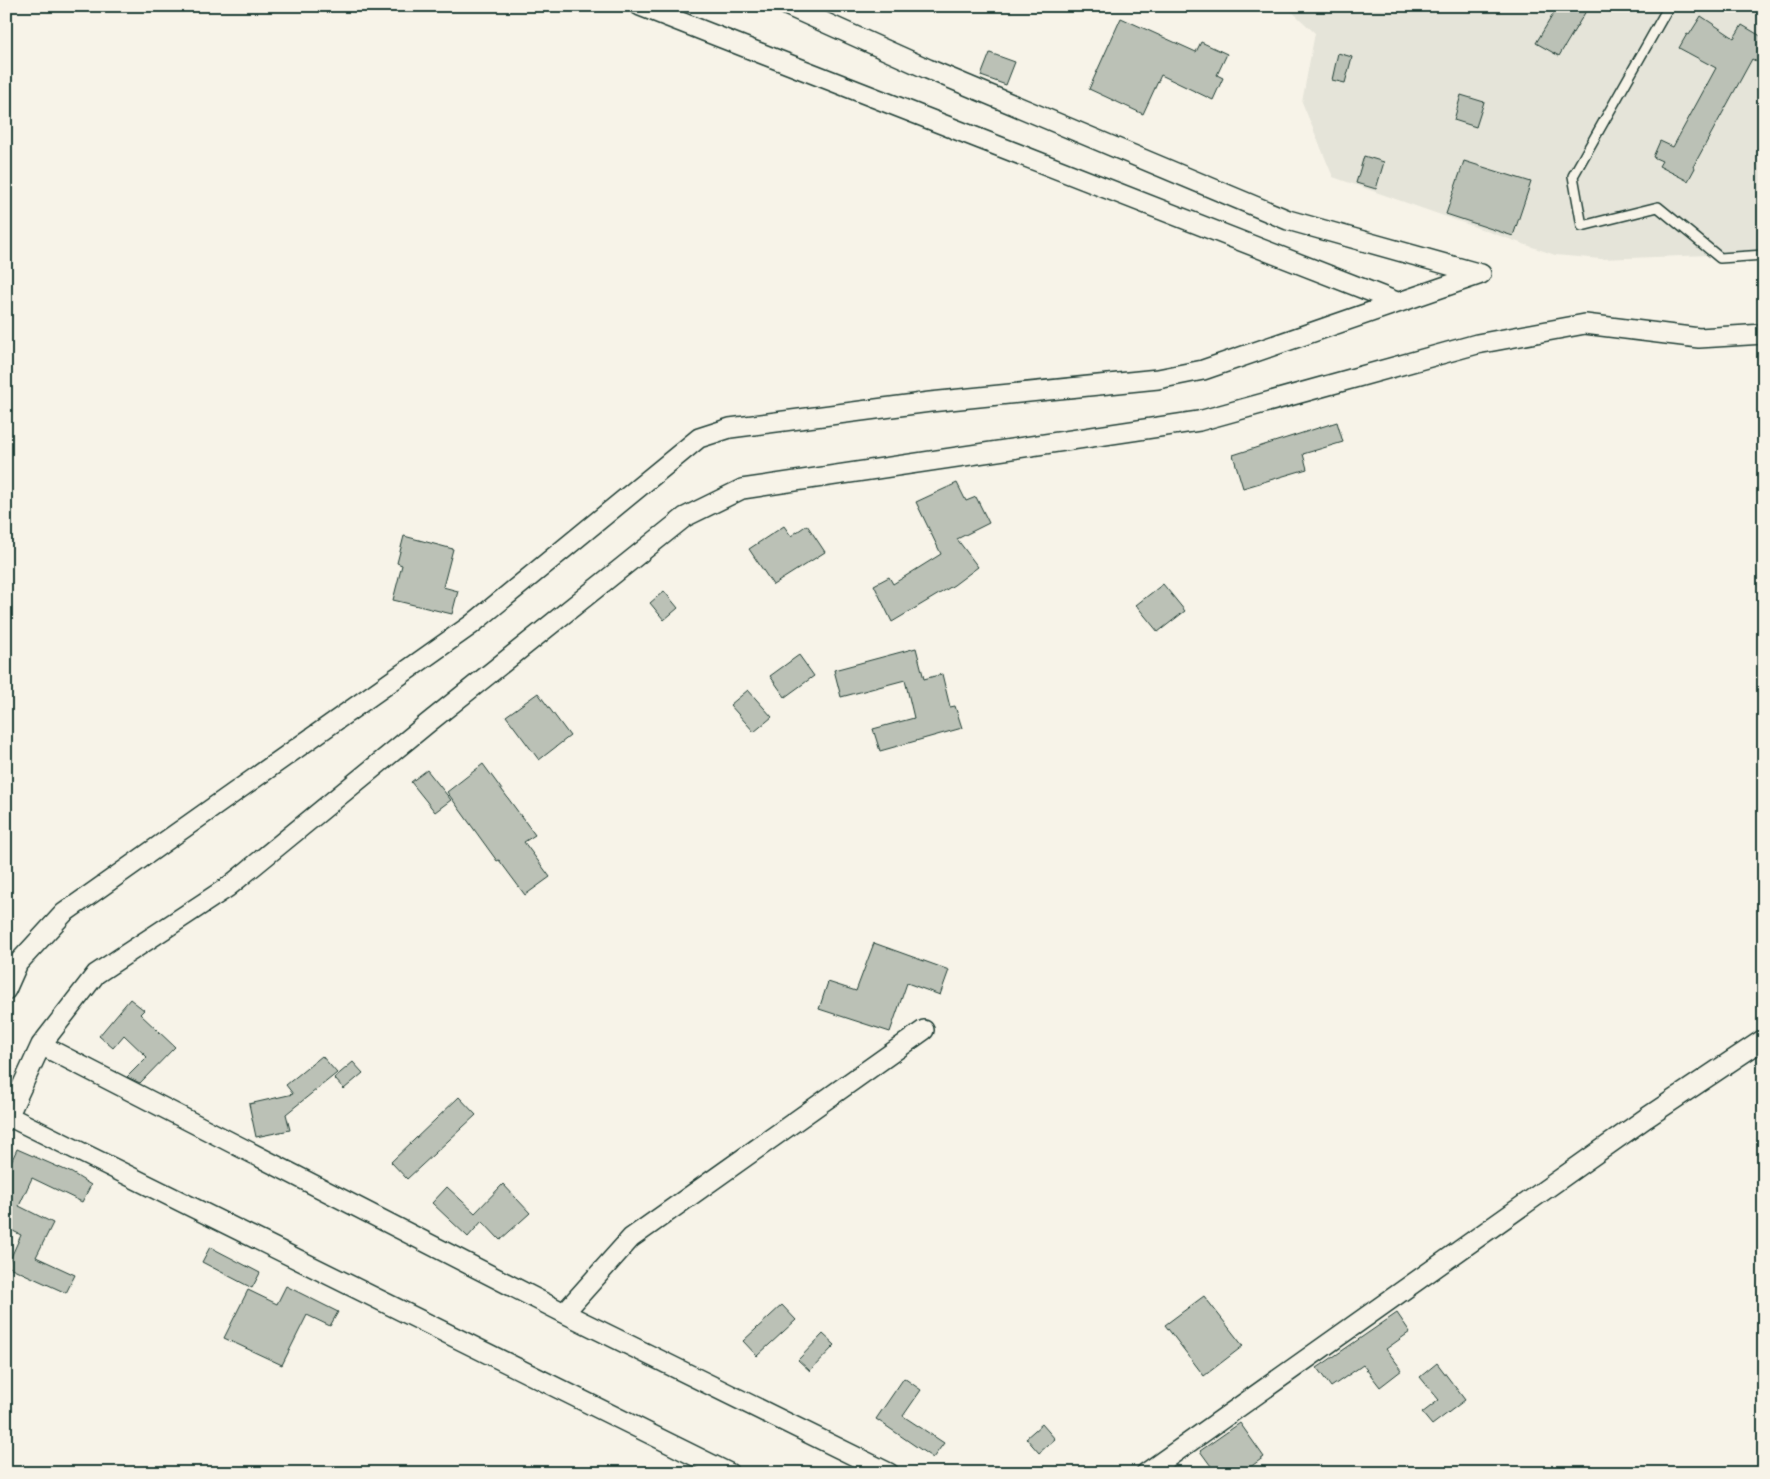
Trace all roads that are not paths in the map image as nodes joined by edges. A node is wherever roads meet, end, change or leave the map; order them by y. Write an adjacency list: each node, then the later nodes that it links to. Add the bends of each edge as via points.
1 (640, 6): 5 (street)
2 (788, 6): 5 (street, via 937,73 1288,220 1481,274)
3 (1669, 6): 4 (lane, via 1573,176 1582,226 1658,208 1720,258)
4 (1764, 255)
5 (1397, 302): 7 (street, via 1203,370 1158,379 930,402 730,428 700,438 471,625 64,913 18,963)
6 (1764, 334): 10 (street, via 1699,338 1585,324 1477,344 1199,421 742,489 685,517 228,887 96,974)
7 (6, 990)
8 (924, 1030): 12 (street, via 631,1238)
9 (1764, 1039): 15 (street, via 1646,1118)
10 (41, 1045): 11 (street); 12 (street)
11 (7, 1117): 13 (street)
12 (564, 1313): 14 (street)
13 (728, 1473)
14 (890, 1473)
15 (1146, 1473)

